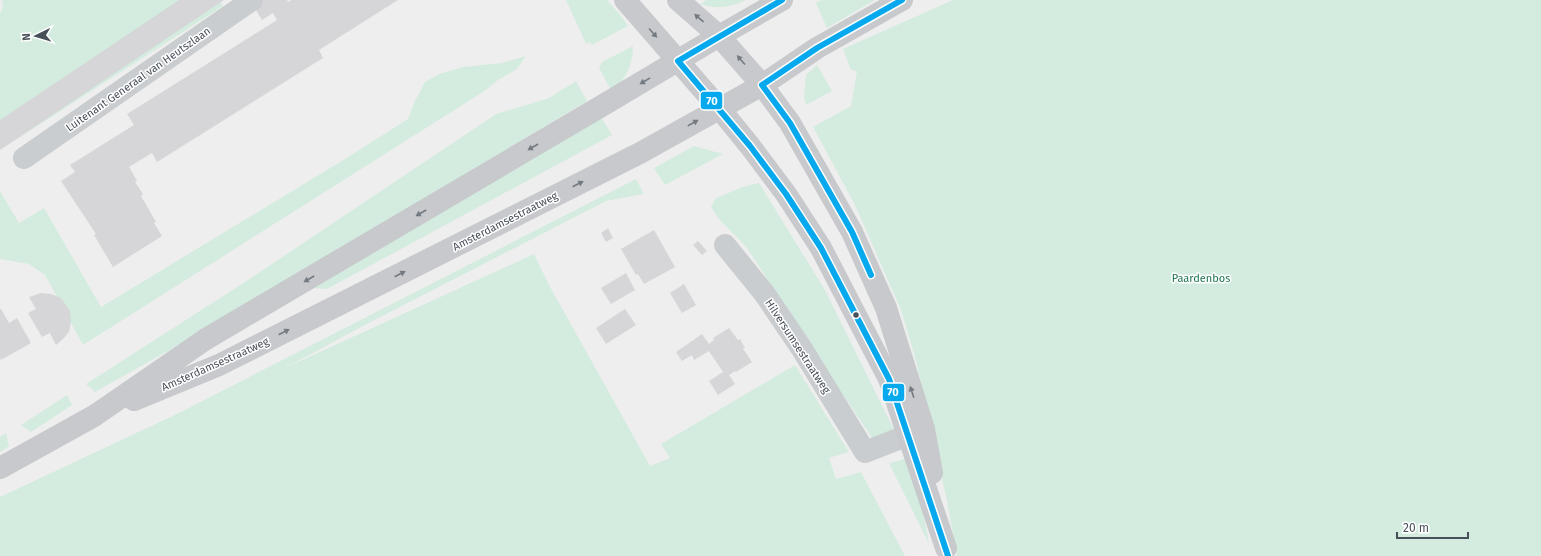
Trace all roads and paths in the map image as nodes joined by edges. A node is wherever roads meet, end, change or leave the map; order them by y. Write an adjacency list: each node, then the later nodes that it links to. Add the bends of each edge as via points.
1 (252, 0): 10 (street, Luitenant Generaal van Heutszlaan)
2 (625, 0): 7 (main road, one-way to 7)
3 (678, 0): 6 (main road, one-way to 3)
4 (782, 0): 6 (main road, Amsterdamsestraatweg)
5 (902, 0): 8 (main road, Amsterdamsestraatweg, via 817,48)
6 (719, 36): 7 (main road, Amsterdamsestraatweg); 8 (main road, one-way to 6)
7 (678, 61): 9 (main road); 12 (main road, Amsterdamsestraatweg, one-way to 12, via 206,339)
8 (762, 85): 9 (main road, Amsterdamsestraatweg); 13 (main road, one-way to 8, via 886,308 852,232 790,123)
9 (719, 108): 12 (main road, Amsterdamsestraatweg, one-way to 9, via 219,365 640,153); 13 (main road, via 786,194 821,248)
10 (24, 158)
11 (725, 245): 13 (street, Hilversumsestraatweg, via 764,293 802,349 865,452)
12 (94, 416): 14 (main road, Amsterdamsestraatweg)
13 (915, 432): 15 (main road)
14 (0, 468)
15 (947, 552)

